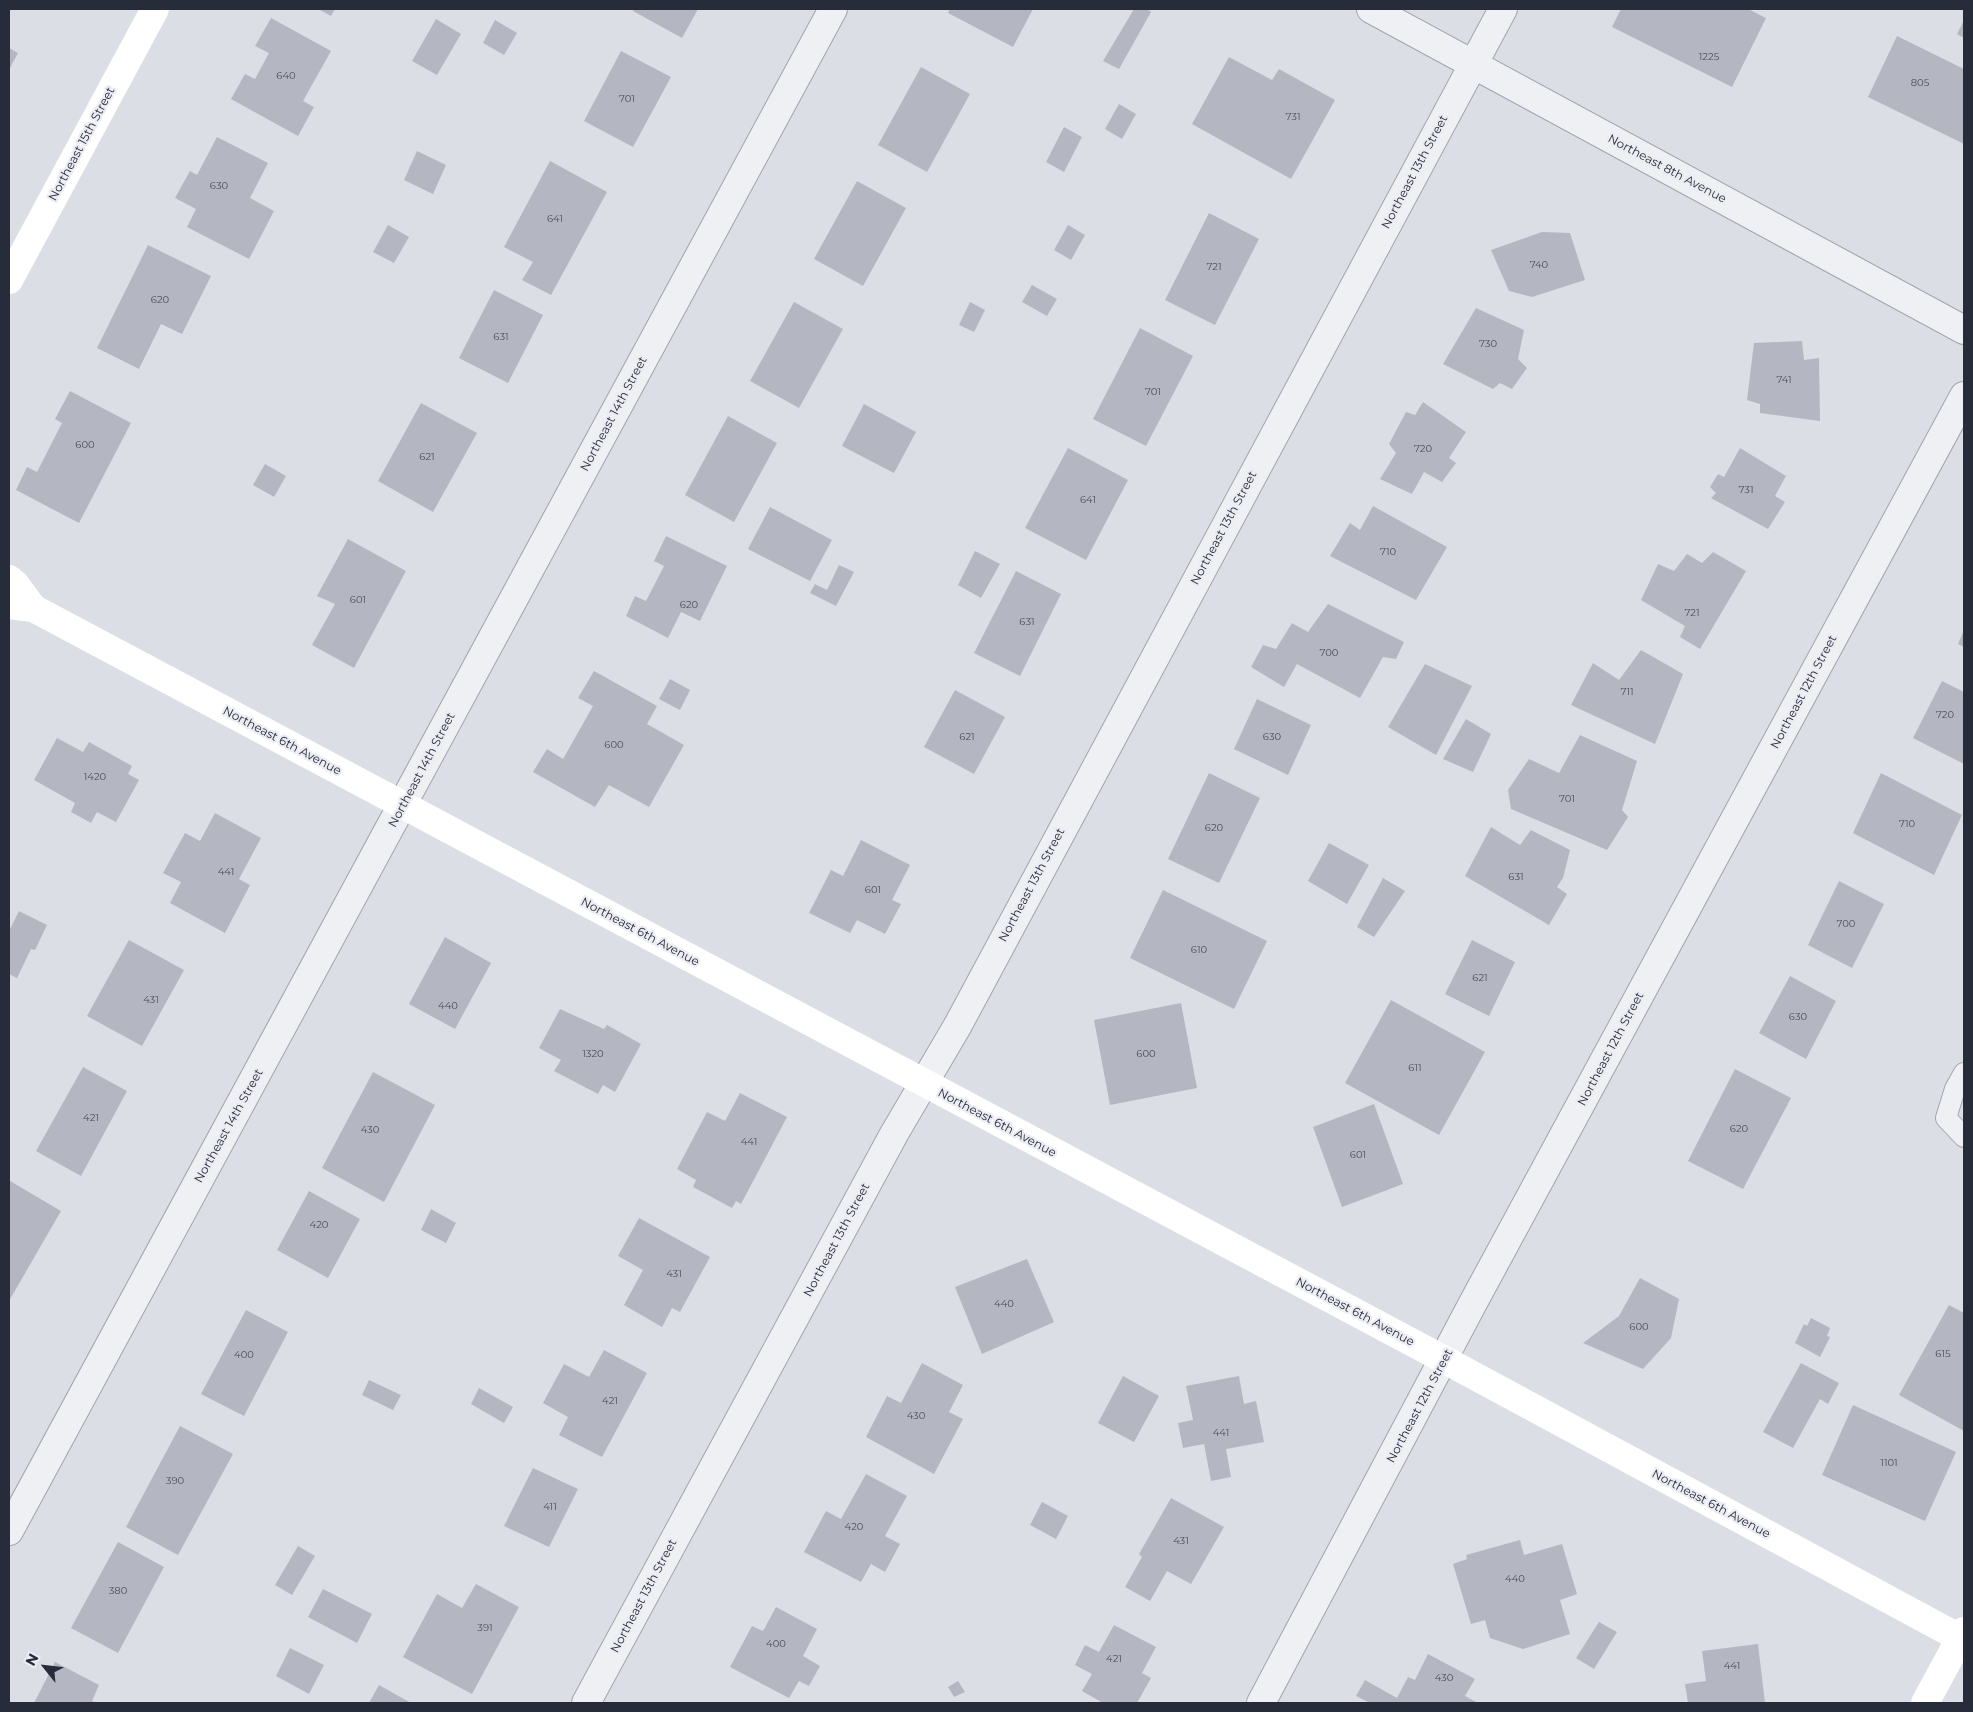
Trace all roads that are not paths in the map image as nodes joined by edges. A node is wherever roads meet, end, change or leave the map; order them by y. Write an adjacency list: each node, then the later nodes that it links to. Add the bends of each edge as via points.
1 (155, 9): 6 (street, Northeast 15th Street)
2 (832, 9): 11 (street, Northeast 14th Street)
3 (1371, 9): 5 (street, Northeast 8th Avenue)
4 (1503, 9): 5 (street, Northeast 13th Street)
5 (1473, 64): 7 (street, Northeast 8th Avenue); 13 (street, Northeast 13th Street)
6 (9, 280)
7 (1964, 330)
8 (1964, 396): 15 (street, Northeast 12th Street)
9 (9, 579): 10 (street, Northeast 6th Avenue, via 16,585)
10 (21, 607): 11 (street, Northeast 6th Avenue)
11 (403, 806): 13 (street, Northeast 6th Avenue); 16 (street, Northeast 14th Street)
12 (1964, 1073): 14 (lane, via 1946,1118)
13 (924, 1084): 15 (street, Northeast 6th Avenue); 18 (street, Northeast 13th Street)
14 (1964, 1137)
15 (1445, 1360): 17 (street, Northeast 6th Avenue); 19 (street, Northeast 12th Street)
16 (9, 1530)
17 (1962, 1634): 20 (street)
18 (586, 1703)
19 (1261, 1703)
20 (1925, 1703)

